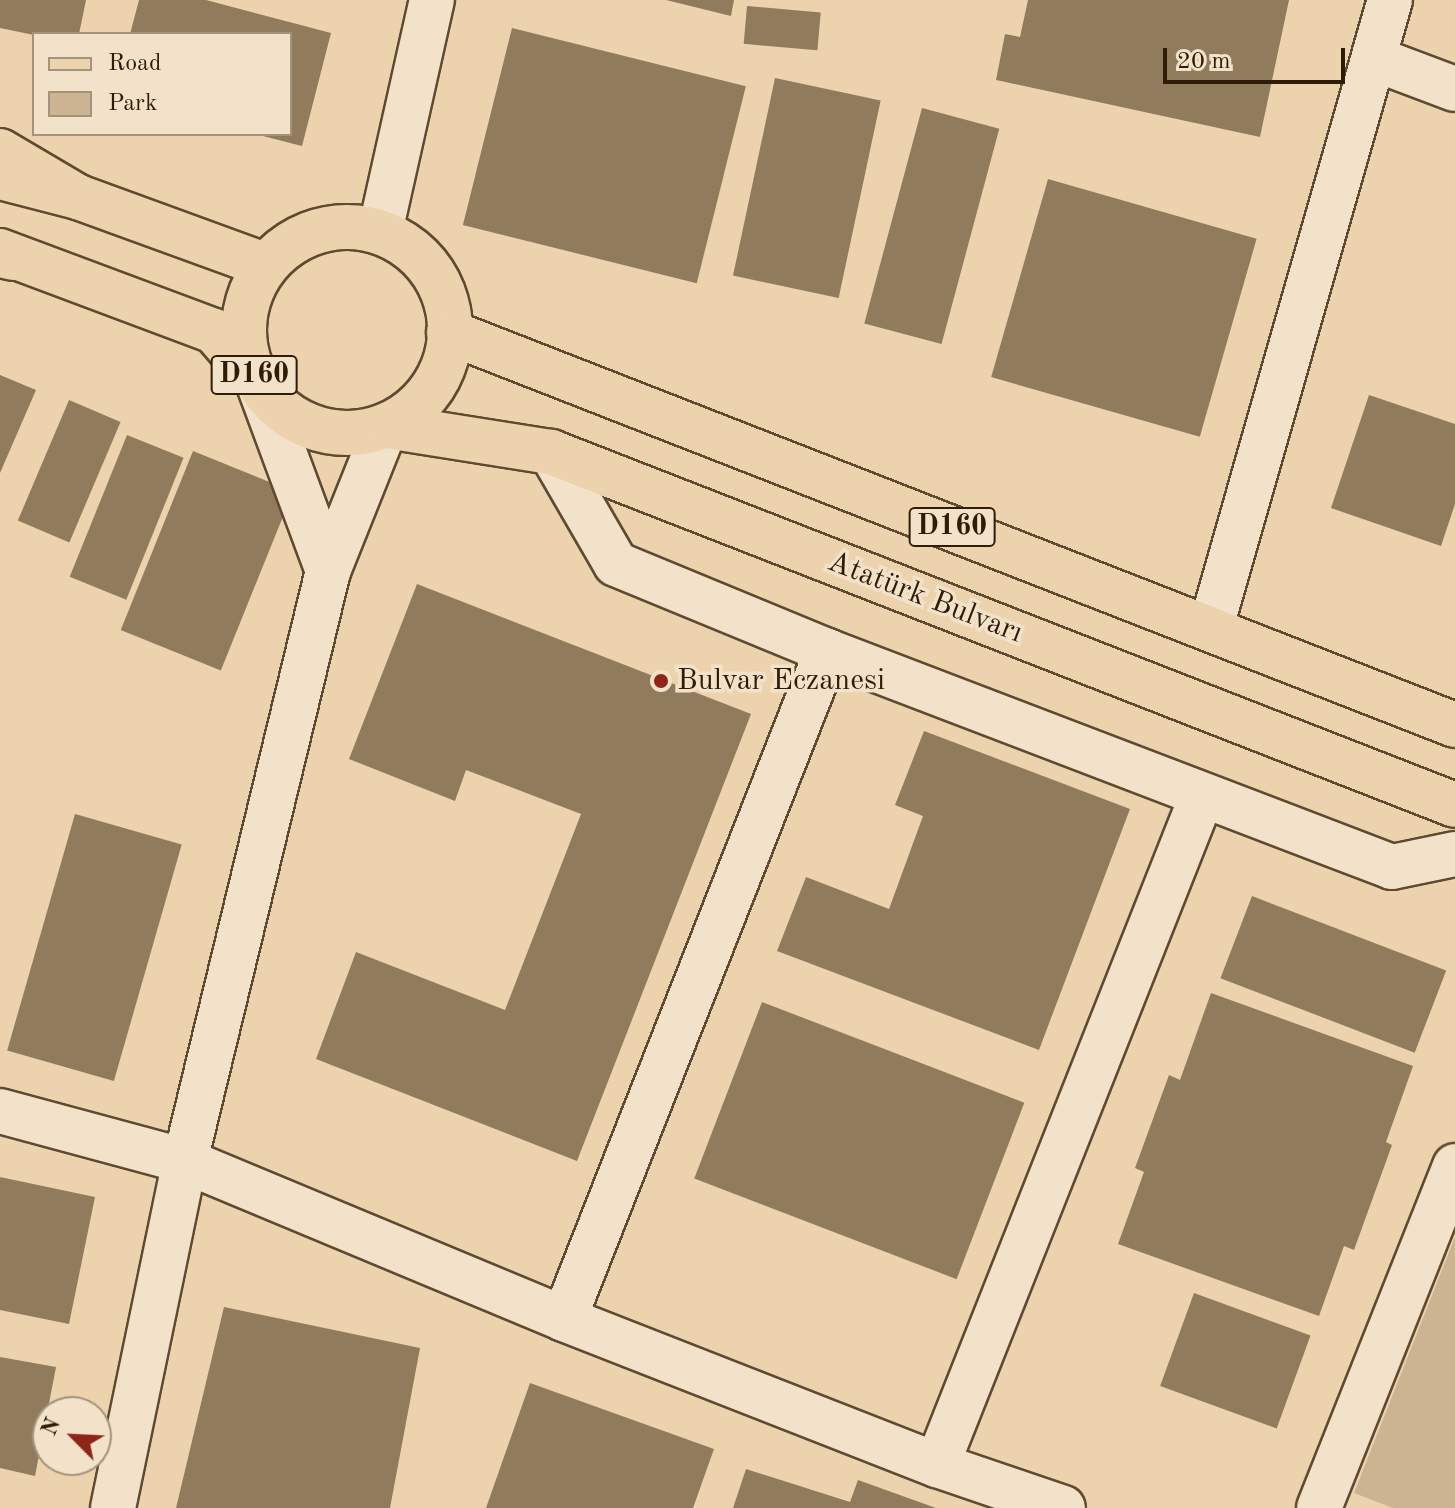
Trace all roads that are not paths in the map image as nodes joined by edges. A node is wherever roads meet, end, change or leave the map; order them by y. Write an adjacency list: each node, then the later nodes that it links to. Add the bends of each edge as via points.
1 (432, 0): 8 (street)
2 (1390, 0): 3 (street)
3 (1375, 59): 4 (street); 16 (street)
4 (1455, 89)
5 (0, 151): 7 (main road)
6 (0, 177): 7 (main road)
7 (78, 197): 10 (main road)
8 (380, 232): 10 (main road, D160, via 359,226 323,229 291,242); 11 (main road, D160, via 420,256 440,284)
9 (5, 255): 12 (main road, D160, via 214,331)
10 (265, 265): 12 (main road, D160, via 248,296 243,330 248,364)
11 (449, 332): 13 (main road, D160, via 436,382 415,408); 16 (main road, D160)
12 (258, 382): 13 (main road, D160, via 289,417 320,431 354,434); 15 (street)
13 (386, 426): 14 (main road, Atatürk Bulvarı / D160); 15 (street)
14 (551, 452): 17 (street, via 616,564); 20 (main road, Atatürk Bulvarı / D160)
15 (328, 571): 23 (street)
16 (1211, 627): 18 (main road, D160)
17 (827, 651): 19 (street); 25 (street)
18 (1455, 725)
19 (1202, 796): 21 (street, via 1392,867); 26 (street)
20 (1455, 805)
21 (1455, 854)
22 (0, 1111): 23 (street)
23 (185, 1161): 25 (street); 27 (street)
24 (1455, 1166): 29 (street)
25 (564, 1319): 26 (street)
26 (937, 1465): 28 (street)
27 (113, 1508)
28 (1063, 1508)
29 (1319, 1508)

